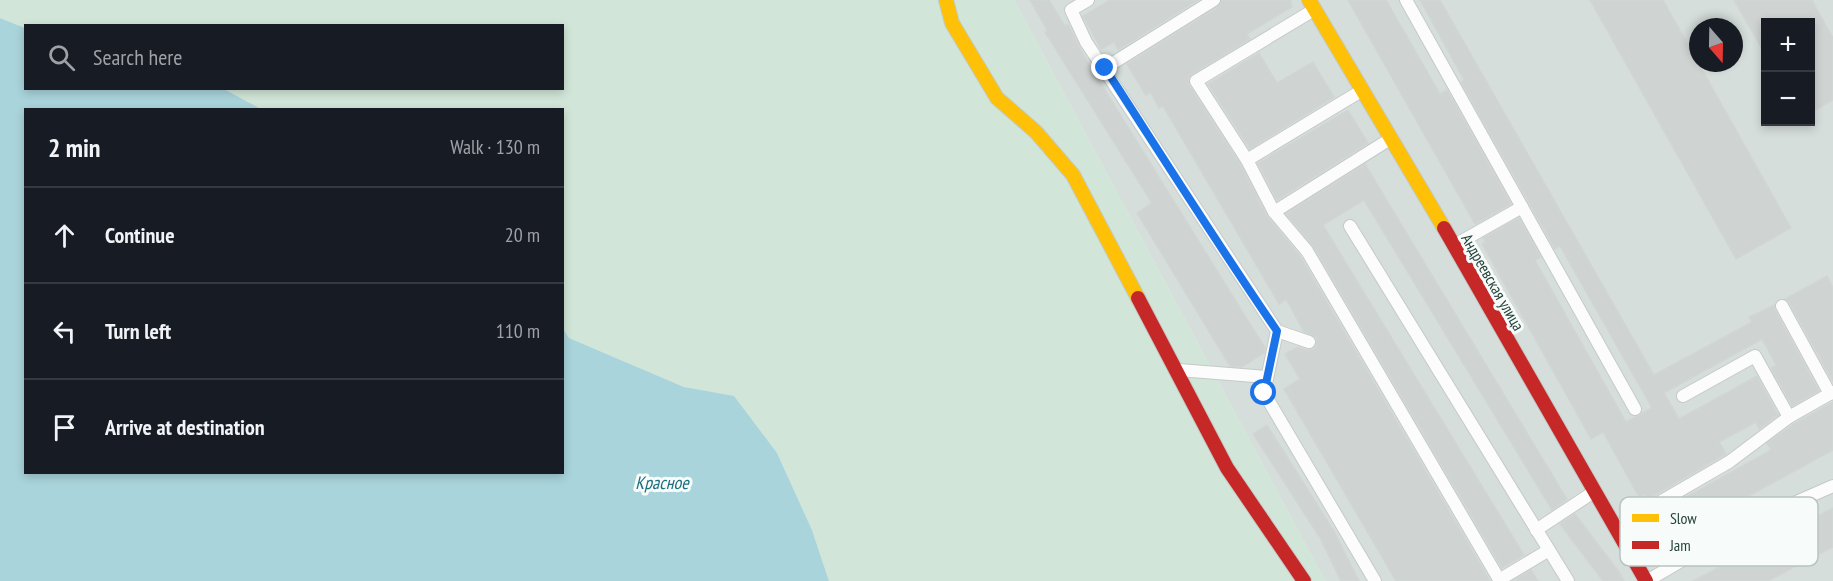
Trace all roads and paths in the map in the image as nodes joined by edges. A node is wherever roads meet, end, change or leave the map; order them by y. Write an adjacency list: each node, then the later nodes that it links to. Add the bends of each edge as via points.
1 (946, 0): 17 (street, via 952,23 997,98 1036,132 1073,175)
2 (1088, 0): 6 (lane, via 1071,10 1086,42)
3 (1214, 0): 6 (lane)
4 (1406, 0): 10 (lane)
5 (1312, 5): 7 (street, Андреевская улица); 9 (lane, via 1196,81)
6 (1105, 68): 15 (lane)
7 (1362, 90): 8 (street, Андреевская улица); 9 (lane)
8 (1391, 139): 11 (lane); 13 (street, Андреевская улица)
9 (1247, 160): 11 (lane)
10 (1522, 207): 13 (lane); 21 (lane)
11 (1274, 212): 34 (lane, via 1307,251)
12 (1350, 225): 29 (lane)
13 (1454, 246): 24 (street, Андреевская улица)
14 (1782, 306): 19 (lane)
15 (1277, 331): 16 (lane); 18 (lane)
16 (1310, 342)
17 (1175, 369): 18 (lane); 35 (street, via 1227,468)
18 (1267, 377): 36 (lane, via 1264,393)
19 (1832, 393): 22 (lane)
20 (1683, 396): 22 (lane, via 1755,356)
21 (1635, 409)
22 (1789, 417): 25 (lane, via 1729,462)
23 (1833, 486): 26 (lane)
24 (1593, 493): 28 (street, Андреевская улица); 29 (lane)
25 (1669, 497)
26 (1808, 497)
27 (1620, 525): 28 (lane)
28 (1615, 528): 30 (street, Андреевская улица)
29 (1536, 530): 31 (lane)
30 (1620, 537)
31 (1549, 550): 34 (lane); 37 (lane)
32 (1637, 566): 38 (street, Андреевская улица)
33 (1672, 566): 38 (lane)
34 (1499, 580)
35 (1304, 581)
36 (1375, 581)
37 (1568, 581)
38 (1646, 581)

